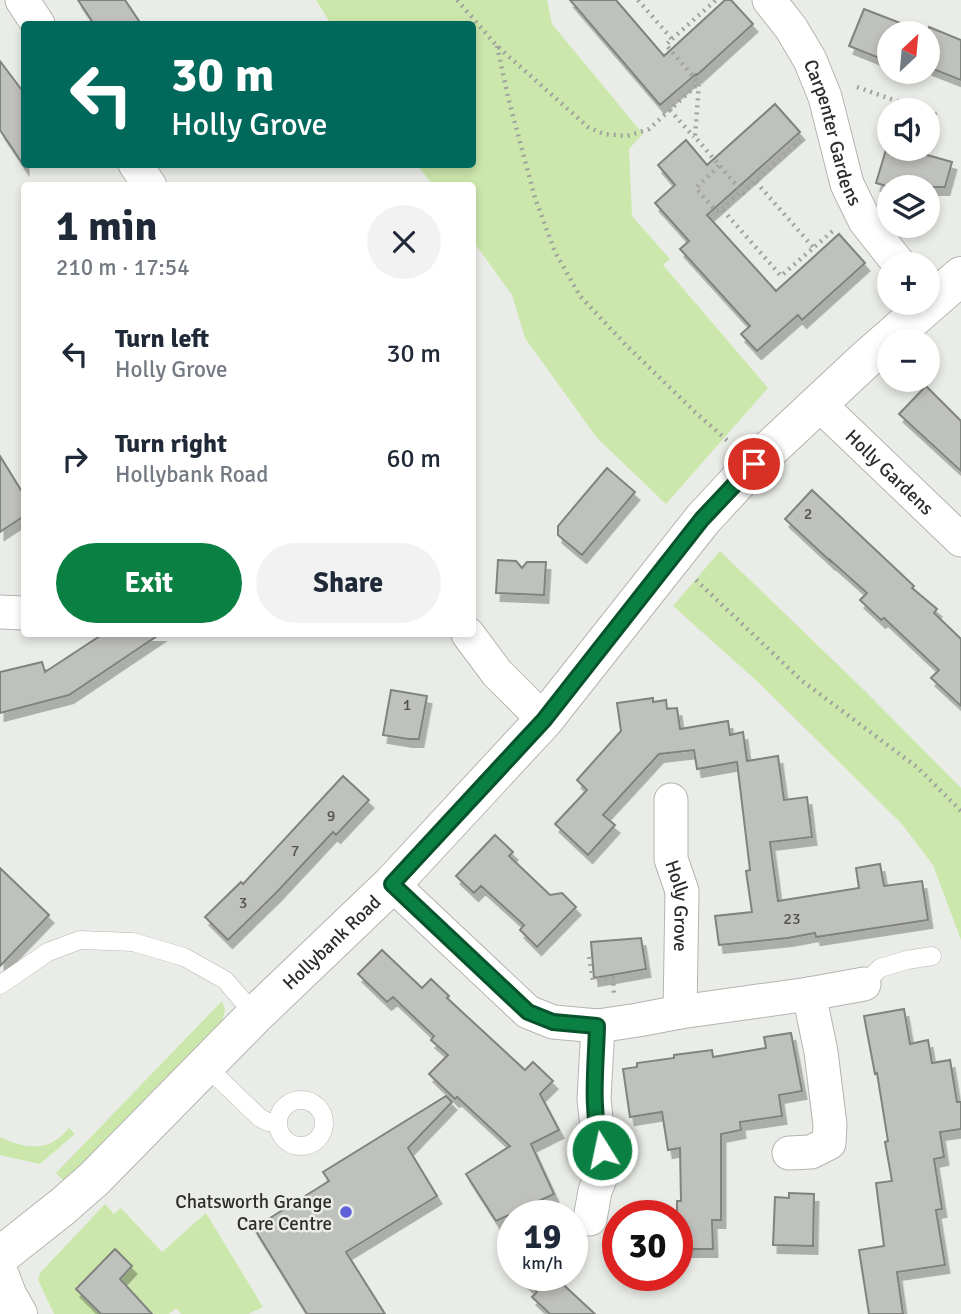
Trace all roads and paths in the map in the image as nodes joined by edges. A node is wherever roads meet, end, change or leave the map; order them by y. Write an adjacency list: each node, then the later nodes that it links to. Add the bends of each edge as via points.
1 (22, 0): 6 (street)
2 (457, 0): 7 (path)
3 (638, 0): 9 (path)
4 (716, 0): 9 (path)
5 (769, 0): 23 (street, Carpenter Gardens, via 810,60 825,97 847,184 865,221)
6 (36, 21)
7 (475, 21)
8 (476, 22): 10 (path)
9 (672, 39): 11 (path, via 666,45)
10 (497, 46): 14 (path, via 588,127 604,134 626,136 649,129); 28 (path, via 535,198 555,252 580,296)
11 (699, 82): 14 (path); 16 (path)
12 (852, 86): 13 (path)
13 (887, 98)
14 (670, 110): 16 (path)
15 (806, 135): 18 (path)
16 (695, 137): 17 (path)
17 (719, 166): 19 (path); 20 (path, via 696,188 716,211)
18 (756, 182): 19 (path); 22 (path)
19 (741, 191): 20 (path)
20 (722, 209): 22 (path, via 780,276)
21 (844, 220): 22 (path)
22 (813, 247)
23 (890, 252)
24 (961, 276): 25 (main road, Hollybank Road)
25 (940, 293)
26 (915, 315): 27 (main road, Hollybank Road)
27 (819, 404): 29 (street, Holly Gardens); 34 (main road, Hollybank Road, via 702,519)
28 (729, 442)
29 (961, 540)
30 (693, 577): 36 (path, via 801,680 918,768)
31 (0, 612): 32 (street)
32 (21, 613)
33 (470, 637): 34 (street, via 497,673)
34 (544, 720): 37 (main road, Hollybank Road)
35 (671, 800): 43 (street, Holly Grove, via 671,859 682,891)
36 (961, 811)
37 (392, 884): 44 (street, via 528,1012 553,1022); 45 (main road, Hollybank Road)
38 (932, 956): 40 (lane, via 880,968)
39 (589, 957): 44 (path, via 593,980 613,978)
40 (864, 984): 42 (street)
41 (0, 985): 45 (lane, via 48,952 80,940 133,942 184,957 225,980)
42 (810, 994): 43 (street); 48 (street, via 821,1052 829,1143 811,1152)
43 (680, 1012): 44 (street)
44 (606, 1014): 49 (street, via 594,1099 606,1164)
45 (255, 1015): 46 (main road, Hollybank Road)
46 (206, 1066): 47 (lane, via 260,1118); 50 (main road, Hollybank Road, via 94,1179)
47 (278, 1122)
48 (789, 1153)
49 (590, 1219)
50 (0, 1256)
51 (0, 1276): 52 (main road)
52 (18, 1314)

